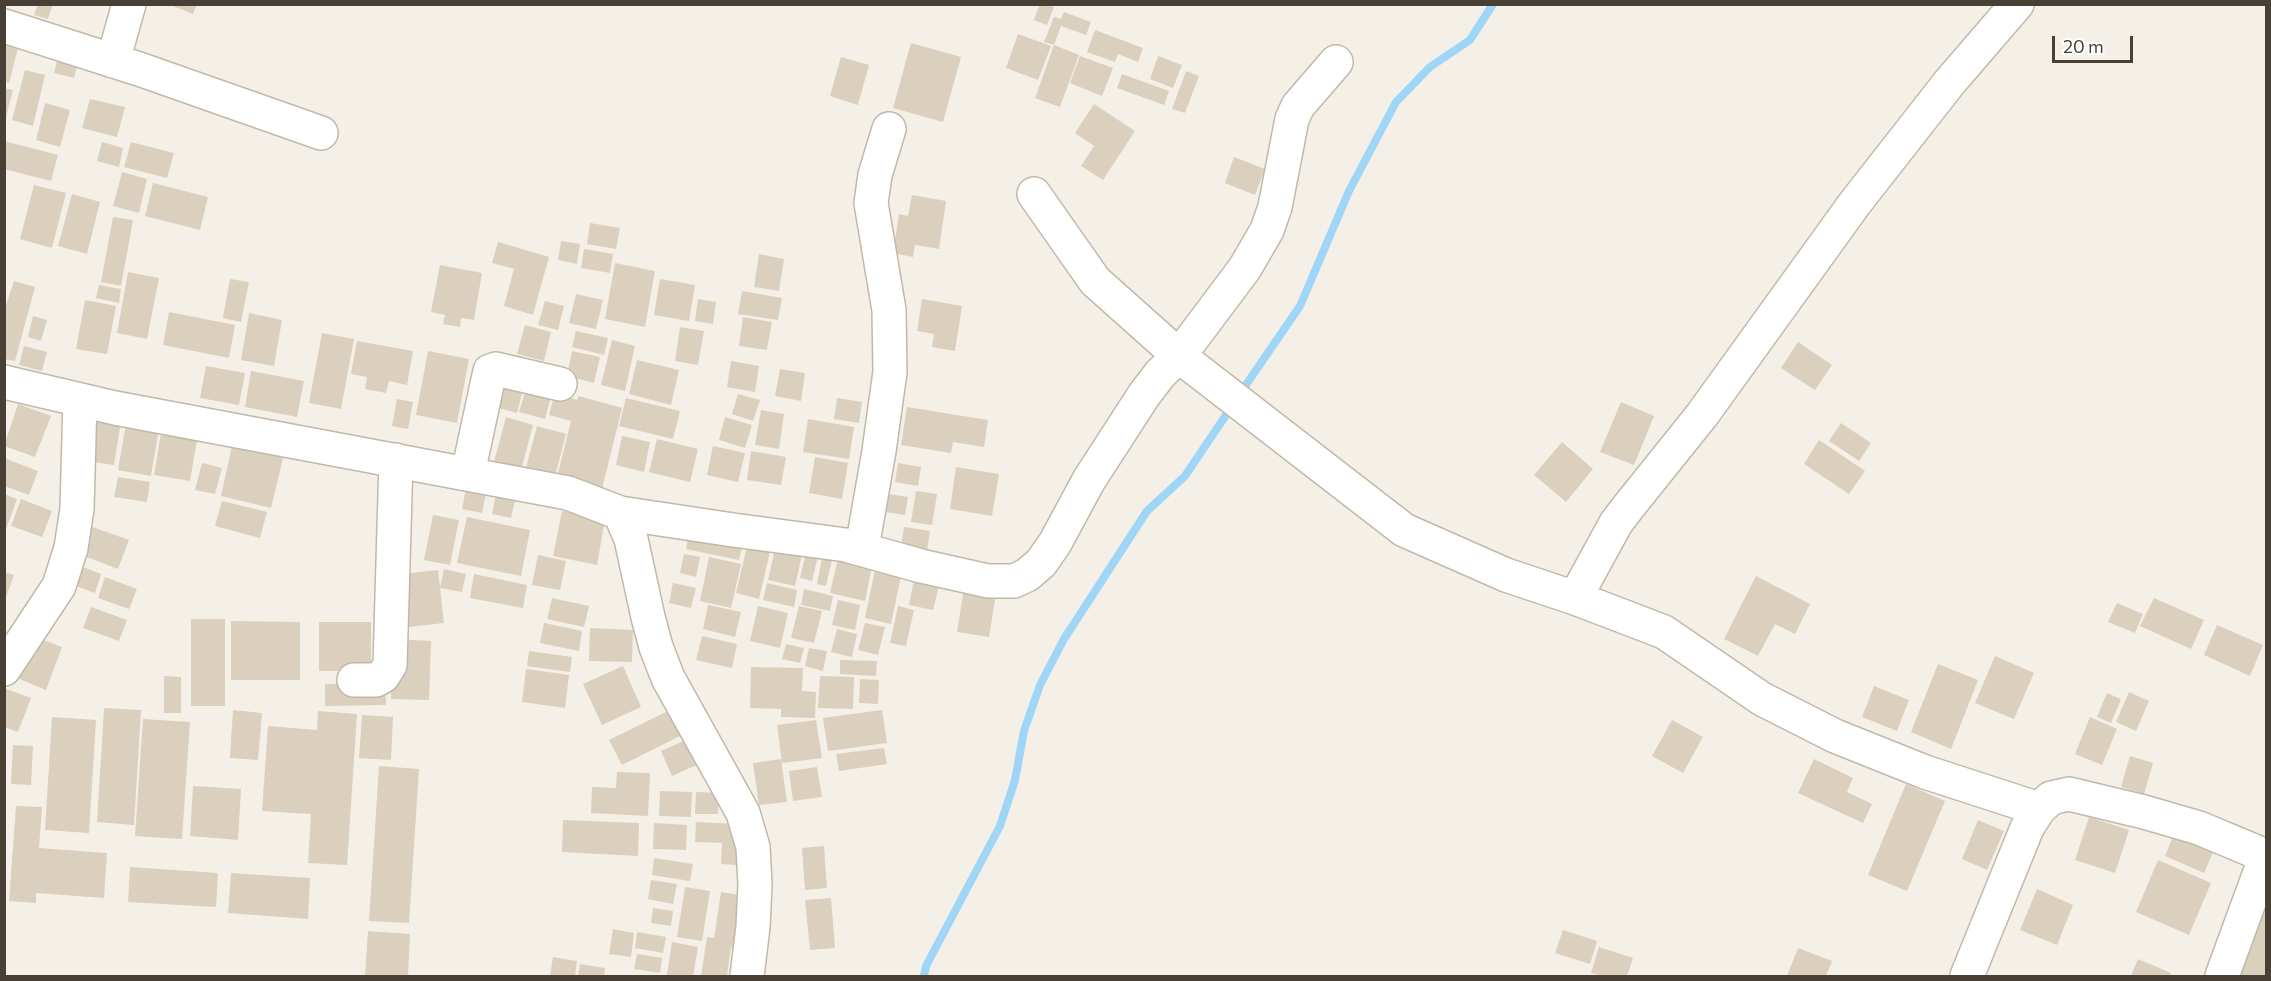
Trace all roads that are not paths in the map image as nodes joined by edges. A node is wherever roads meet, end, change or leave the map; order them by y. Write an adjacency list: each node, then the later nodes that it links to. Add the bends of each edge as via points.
1 (129, 4): 4 (street)
2 (2017, 4): 17 (street, via 1855,203 1702,415 1616,523)
3 (4, 26): 4 (street)
4 (113, 61): 7 (street)
5 (1336, 62): 9 (street, via 1298,106 1292,119 1267,230 1245,268)
6 (889, 129): 16 (street, via 871,203 889,310 890,372)
7 (321, 132)
8 (1034, 194): 9 (street, via 1095,281)
9 (1179, 357): 16 (street, via 1160,374 1138,404 1089,480 1055,543 1027,575 1014,581 988,580); 17 (street, via 1404,530 1506,575)
10 (4, 382): 12 (street)
11 (560, 384): 14 (street, via 496,369 490,371)
12 (80, 400): 13 (street); 18 (street, via 75,529 69,556 59,586)
13 (396, 460): 14 (street); 19 (street, via 390,665 376,680)
14 (468, 473): 15 (street, via 567,493)
15 (620, 513): 16 (street); 22 (street, via 631,539 648,617 668,678 743,813 753,846 755,895)
16 (861, 548)
17 (1575, 598): 20 (street, via 1664,632 1762,699 1835,736 1925,772)
18 (4, 669)
19 (354, 680)
20 (2039, 809): 21 (street, via 2051,798 2069,794 2199,828); 23 (street, via 2013,860)
21 (2266, 856): 24 (street)
22 (747, 976)
23 (1966, 976)
24 (2222, 976)

